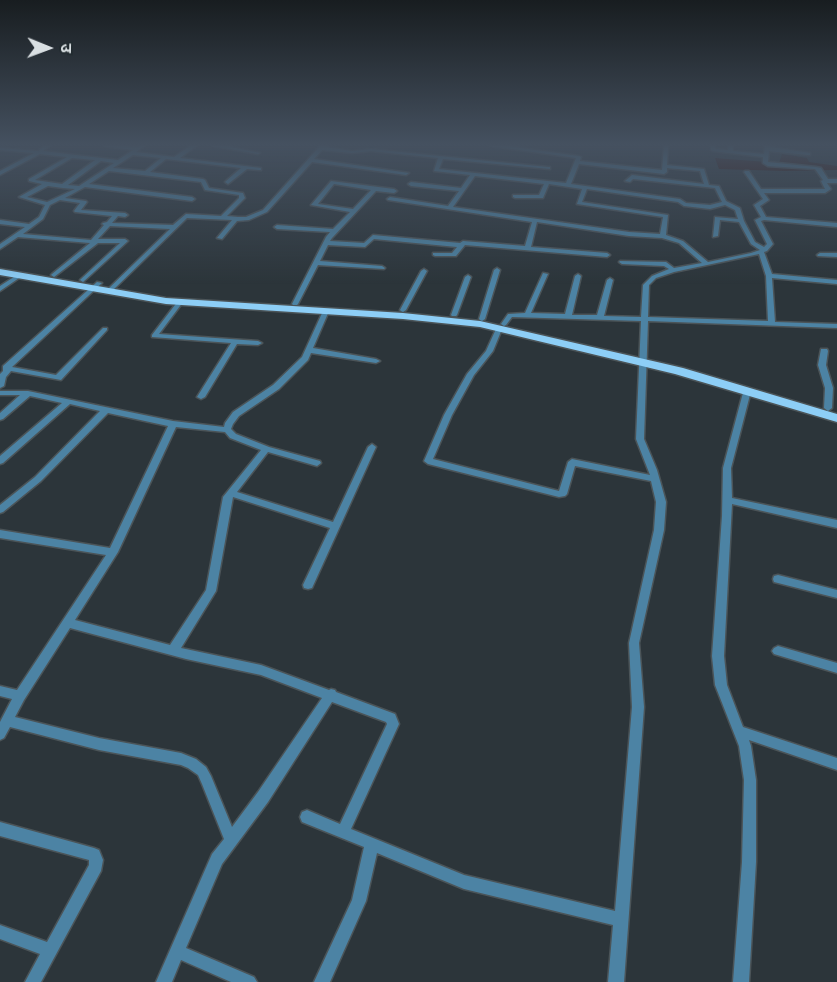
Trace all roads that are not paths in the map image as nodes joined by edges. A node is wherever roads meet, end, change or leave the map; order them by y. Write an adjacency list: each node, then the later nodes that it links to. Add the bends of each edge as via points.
1 (760, 191): 26 (street, via 765,202 757,206)
2 (32, 192): 19 (street, via 22,197)
3 (72, 192): 15 (street)
4 (132, 192): 16 (street)
5 (226, 192): 24 (street, via 241,194 242,198)
6 (282, 192): 25 (street, via 264,212 247,219)
7 (325, 192): 21 (street, via 314,206)
8 (373, 192): 21 (street)
9 (461, 192): 20 (street)
10 (543, 192): 14 (street, via 541,197)
11 (583, 192): 37 (street, via 579,203 666,216)
12 (618, 192): 18 (street, via 712,207)
13 (720, 192): 18 (street)
14 (515, 196)
15 (58, 199): 19 (street); 22 (street, via 84,202 77,211)
16 (192, 199)
17 (390, 199): 20 (street)
18 (726, 203): 28 (street, via 737,208)
19 (48, 204): 32 (street, via 41,218)
20 (449, 208): 27 (street)
21 (353, 211): 35 (street)
22 (125, 215)
23 (115, 216): 30 (street)
24 (223, 217): 25 (street); 33 (street, via 189,216)
25 (236, 218): 39 (street)
26 (764, 218): 31 (street); 45 (street, via 758,220)
27 (535, 221): 37 (street); 44 (street)
28 (741, 221): 38 (street, via 717,218); 45 (street)
29 (0, 222): 32 (street)
30 (106, 224): 33 (street); 40 (street)
31 (837, 225)
32 (31, 226): 36 (street)
33 (174, 227): 68 (street)
34 (277, 227): 35 (street)
35 (334, 231): 41 (street)
36 (18, 235): 40 (street); 43 (street)
37 (663, 236): 52 (street, via 681,242)
38 (715, 236)
39 (220, 238)
40 (93, 242): 60 (street); 67 (street, via 125,241)
41 (326, 243): 42 (street, via 364,245 373,237); 51 (street)
42 (460, 245): 44 (street); 46 (street, via 454,255)
43 (0, 247)
44 (528, 248): 47 (street)
45 (765, 248): 52 (street); 63 (street)
46 (435, 254)
47 (607, 255)
48 (820, 255): 49 (street)
49 (837, 255)
50 (622, 262): 56 (street, via 666,264)
51 (316, 263): 54 (street); 71 (street)
52 (707, 264): 56 (street)
53 (0, 266): 60 (main road)
54 (382, 267)
55 (497, 270): 78 (street)
56 (673, 270): 79 (street, via 654,277 646,285)
57 (424, 271): 72 (street)
58 (0, 272): 61 (main road)
59 (545, 274): 75 (street)
60 (54, 275): 67 (main road)
61 (19, 276): 67 (main road); 69 (street)
62 (578, 276): 76 (street)
63 (769, 276): 66 (street); 80 (street)
64 (468, 277): 74 (street)
65 (610, 280): 77 (street)
66 (837, 282)
67 (92, 284): 68 (main road); 90 (street)
68 (112, 288): 70 (main road); 71 (main road, via 202,300)
69 (0, 289)
70 (180, 302): 73 (main road); 84 (street, via 153,336)
71 (295, 304): 72 (main road)
72 (404, 310): 74 (main road)
73 (326, 311): 81 (main road); 86 (street)
74 (454, 315): 78 (main road)
75 (527, 315): 76 (street); 81 (street, via 510,315)
76 (567, 316): 77 (street)
77 (600, 318): 79 (street)
78 (482, 319): 81 (main road)
79 (643, 319): 80 (street); 88 (street)
80 (772, 324): 82 (street)
81 (502, 326): 88 (main road); 107 (street, via 448,415 428,461 559,494 572,462)
82 (837, 326)
83 (105, 329): 90 (street, via 58,378)
84 (235, 342): 85 (street); 95 (street)
85 (258, 344)
86 (309, 350): 89 (street); 102 (street, via 276,387 231,418)
87 (824, 351): 97 (street, via 822,365)
88 (641, 358): 92 (main road); 97 (main road); 107 (street, via 640,439)
89 (376, 361)
90 (6, 368): 91 (street)
91 (0, 386)
92 (747, 391): 100 (main road); 109 (street, via 727,468)
93 (0, 393): 94 (street)
94 (28, 393): 96 (street); 99 (street)
95 (201, 398)
96 (69, 401): 98 (street); 105 (street)
97 (832, 409)
98 (106, 410): 101 (street); 110 (street, via 38,479)
99 (0, 417)
100 (837, 418)
101 (173, 424): 102 (street); 114 (street)
102 (227, 430): 104 (street)
103 (372, 447): 112 (street)
104 (266, 449): 106 (street); 108 (street)
105 (0, 461)
106 (317, 463)
107 (655, 479): 134 (street, via 661,502 659,530 634,643 638,707)
108 (231, 493): 112 (street); 119 (street, via 225,504 212,591)
109 (727, 500): 111 (street); 126 (street, via 718,656 721,685)
110 (0, 510)
111 (837, 524)
112 (335, 526): 116 (street)
113 (0, 534): 114 (street)
114 (113, 552): 118 (street)
115 (778, 579): 117 (street)
116 (308, 585)
117 (837, 594)
118 (68, 623): 119 (street); 124 (street)
119 (173, 650): 123 (street, via 261,670)
120 (778, 651): 121 (street)
121 (837, 668)
122 (0, 691): 124 (street)
123 (331, 694): 131 (street, via 393,720); 132 (street)
124 (20, 696): 125 (street)
125 (7, 721): 127 (street); 132 (street, via 192,763 207,780)
126 (739, 731): 128 (street); 143 (street, via 750,780)
127 (0, 734)
128 (837, 764)
129 (307, 817): 131 (street)
130 (0, 829): 136 (street, via 94,855 96,866)
131 (344, 832): 133 (street)
132 (231, 840): 137 (street, via 217,859)
133 (372, 844): 134 (street, via 464,882); 141 (street, via 359,901)
134 (621, 920): 142 (street)
135 (0, 932): 136 (street)
136 (50, 950): 138 (street)
137 (177, 951): 139 (street); 140 (street)
138 (33, 982)
139 (164, 982)
140 (249, 982)
141 (322, 982)
142 (616, 982)
143 (741, 982)

